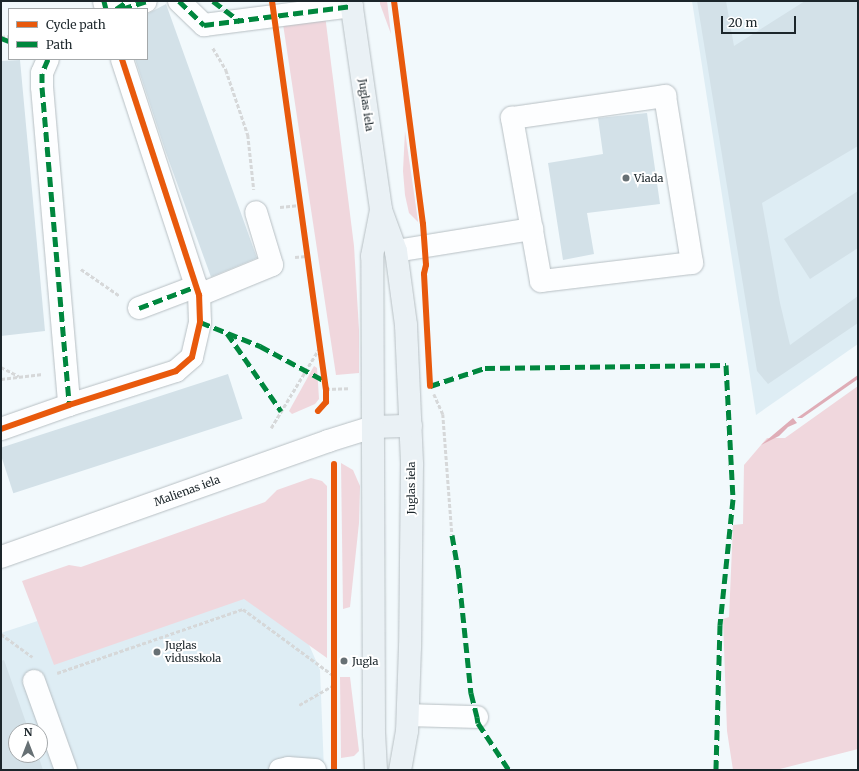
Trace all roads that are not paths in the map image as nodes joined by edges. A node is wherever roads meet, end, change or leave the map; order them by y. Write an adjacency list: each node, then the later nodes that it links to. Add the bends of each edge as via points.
1 (146, 1): 4 (street)
2 (179, 1): 3 (street, via 204,25)
3 (352, 3): 7 (main road, Juglas iela)
4 (125, 8)
5 (48, 60): 13 (street, via 42,80)
6 (122, 60): 11 (street)
7 (381, 210): 10 (main road, Juglas iela); 15 (main road, Juglas iela, via 372,256)
8 (256, 212): 11 (street, via 272,265)
9 (532, 229): 9 (street, via 541,281 692,263 665,96 512,118); 10 (street)
10 (396, 251): 14 (main road, Juglas iela, via 406,325)
11 (198, 290): 12 (street); 13 (street, via 200,322 192,357 176,371)
12 (139, 308)
13 (68, 405): 16 (street)
14 (411, 426): 15 (main road); 19 (main road, Juglas iela)
15 (373, 427): 17 (street, Malienas iela); 24 (main road, Juglas iela)
16 (1, 429)
17 (1, 557)
18 (40, 679): 21 (street)
19 (408, 715): 20 (street); 25 (main road, Juglas iela)
20 (477, 717)
21 (66, 770)
22 (280, 770): 23 (street)
23 (315, 770)
24 (376, 770)
25 (400, 770)

